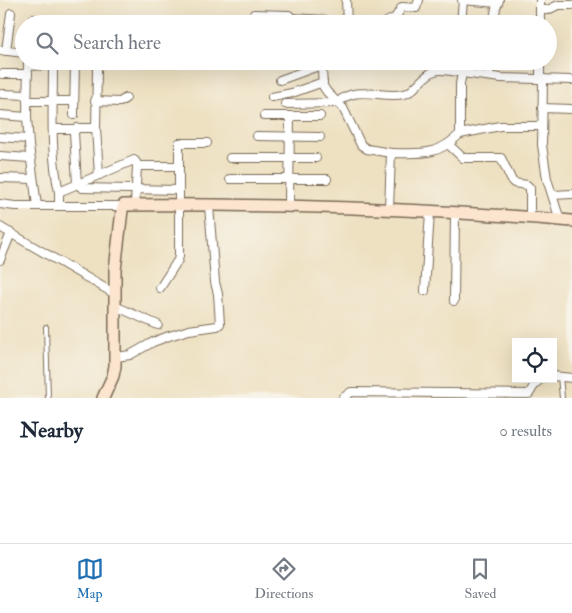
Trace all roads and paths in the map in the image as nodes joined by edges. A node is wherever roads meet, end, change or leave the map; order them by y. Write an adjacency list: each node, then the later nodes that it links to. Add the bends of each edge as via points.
1 (346, 0): 11 (street)
2 (419, 0): 12 (street, via 416,8 402,7)
3 (462, 0): 5 (street); 13 (street)
4 (540, 0): 7 (street)
5 (499, 2): 14 (street)
6 (572, 6): 7 (street, via 558,5)
7 (540, 10): 15 (street)
8 (11, 14): 16 (street)
9 (254, 14): 10 (street)
10 (289, 15)
11 (347, 15)
12 (397, 15)
13 (461, 15)
14 (495, 15)
15 (540, 15)
16 (3, 51)
17 (28, 70): 27 (street)
18 (52, 70): 37 (street)
19 (75, 70): 38 (street)
20 (97, 70): 39 (street)
21 (306, 70): 30 (street)
22 (322, 70): 32 (street)
23 (489, 70): 28 (street)
24 (540, 70): 29 (street)
25 (462, 72): 28 (street); 40 (street, via 447,70 428,74 404,94 362,92 344,96); 54 (street)
26 (2, 74): 27 (street)
27 (28, 74): 34 (street)
28 (489, 76): 29 (street)
29 (541, 79): 31 (street); 42 (street)
30 (280, 80)
31 (572, 80)
32 (322, 82): 36 (street); 40 (street)
33 (2, 94): 34 (street)
34 (27, 98): 37 (street); 49 (street)
35 (126, 98): 39 (street, via 120,102)
36 (272, 98)
37 (53, 101): 38 (street); 52 (street)
38 (73, 101): 44 (street)
39 (96, 101): 51 (street)
40 (337, 103): 41 (street); 62 (street, via 343,108 361,145)
41 (285, 104)
42 (542, 108): 43 (street); 50 (street)
43 (572, 109)
44 (74, 115)
45 (0, 116): 49 (street)
46 (264, 116): 47 (street)
47 (290, 116): 48 (street); 57 (street)
48 (320, 116)
49 (26, 117): 59 (street)
50 (541, 126): 54 (street, via 500,126); 81 (street, via 546,171)
51 (96, 128): 53 (street); 70 (street)
52 (53, 129): 53 (street); 79 (street)
53 (75, 129): 76 (street)
54 (460, 134): 61 (street)
55 (257, 136): 57 (street)
56 (0, 137): 59 (street)
57 (290, 137): 58 (street); 66 (street)
58 (320, 137)
59 (28, 139): 64 (street)
60 (207, 143): 69 (street, via 179,143)
61 (449, 145): 62 (street, via 432,152); 93 (street, via 463,158 502,158 512,182 530,188)
62 (391, 153): 90 (street)
63 (0, 156): 64 (street)
64 (30, 158): 72 (street)
65 (230, 158): 66 (street)
66 (290, 158): 67 (street); 74 (street)
67 (316, 158)
68 (136, 166): 69 (street); 70 (street, via 134,160); 77 (street)
69 (178, 166): 78 (street)
70 (99, 175): 76 (street)
71 (0, 178): 72 (street)
72 (34, 179): 86 (street)
73 (230, 179): 74 (street)
74 (289, 179): 75 (street); 89 (street)
75 (327, 179)
76 (77, 184): 77 (street, via 82,188); 79 (street)
77 (136, 190): 78 (street); 84 (street)
78 (178, 190): 85 (street)
79 (59, 192): 83 (street)
80 (572, 194): 81 (street)
81 (553, 195): 94 (street)
82 (0, 204): 86 (street)
83 (59, 205): 86 (street); 87 (street)
84 (135, 205): 85 (street); 87 (street)
85 (178, 205): 88 (street); 98 (street, via 178,260)
86 (37, 206)
87 (123, 206): 100 (street)
88 (209, 206): 89 (street); 105 (street, via 220,324 169,336 130,355)
89 (289, 206): 90 (street)
90 (389, 210): 91 (street)
91 (430, 212): 92 (street); 99 (street)
92 (455, 213): 93 (street); 101 (street)
93 (530, 218): 94 (street)
94 (566, 221)
95 (0, 227): 96 (street)
96 (11, 233): 97 (street); 100 (street)
97 (0, 260)
98 (160, 288)
99 (425, 291)
100 (115, 294): 102 (street)
101 (454, 301)
102 (115, 306): 103 (street); 105 (street)
103 (158, 325)
104 (46, 326): 111 (lane)
105 (116, 357): 112 (street, via 113,376)
106 (557, 376): 107 (street); 114 (lane)
107 (572, 378)
108 (536, 383): 110 (street)
109 (442, 396): 110 (street); 113 (street, via 351,392)
110 (530, 396)
111 (48, 398)
112 (103, 398)
113 (343, 398)
114 (562, 398)

